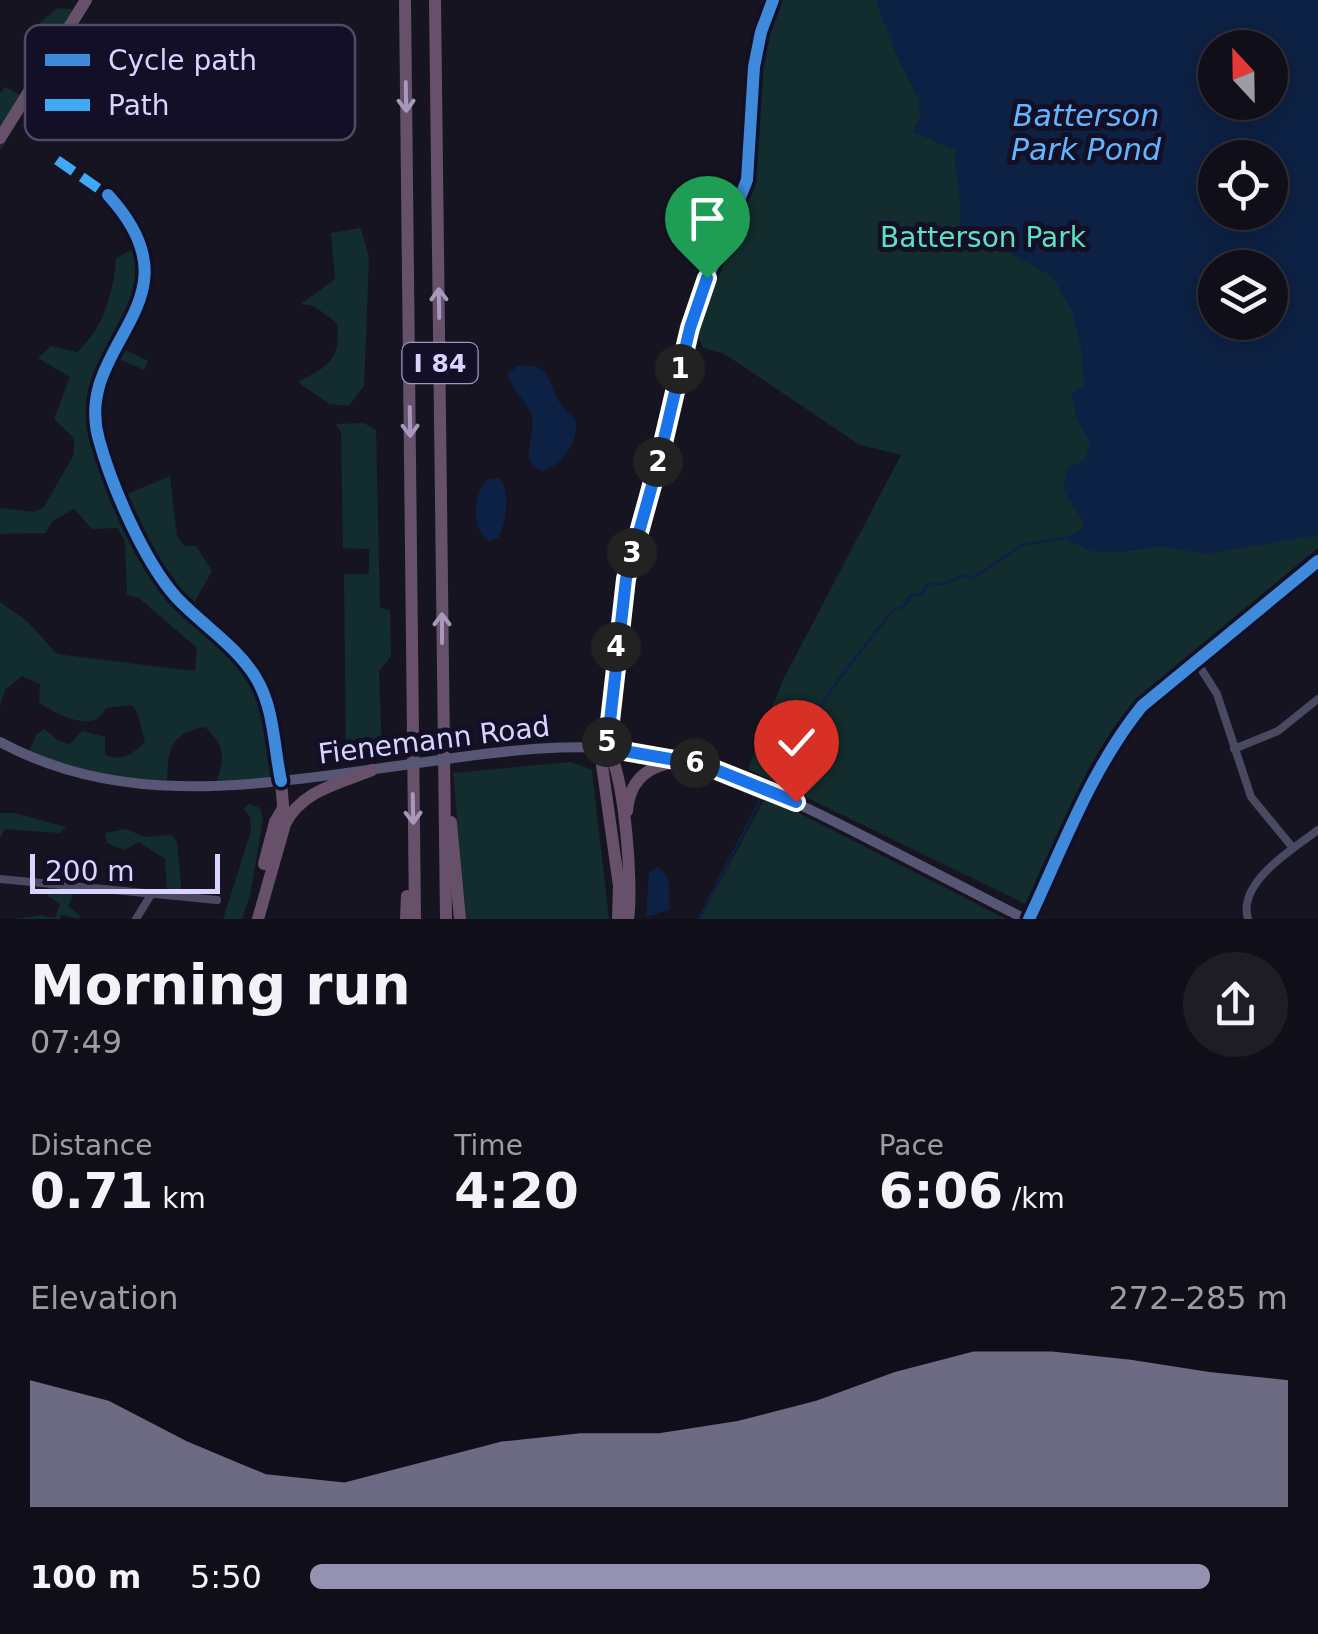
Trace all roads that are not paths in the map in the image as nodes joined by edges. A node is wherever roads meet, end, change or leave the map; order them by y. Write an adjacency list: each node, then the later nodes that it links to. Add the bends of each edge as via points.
1 (86, 0): 5 (highway)
2 (405, 0): 22 (highway, I 84, one-way to 22)
3 (436, 0): 12 (highway, I 84, one-way to 3)
4 (773, 0): 14 (street, via 754,67 747,180 694,312 626,579)
5 (70, 25)
6 (25, 95): 7 (highway)
7 (2, 131)
8 (108, 196): 18 (street, via 134,231 144,280 138,310 99,383 100,445 156,570 258,680)
9 (1318, 560): 10 (main road)
10 (1196, 661): 15 (street, via 1217,694); 36 (main road, via 1124,728)
11 (1318, 699): 15 (street, via 1278,731)
12 (442, 726): 32 (highway, I 84); 33 (highway)
13 (0, 742): 18 (main road, Fienemann Road, via 46,763 144,785)
14 (607, 748): 16 (main road, Fienemann Road); 17 (main road, Fienemann Road, bridge, via 528,750); 20 (highway); 34 (highway, via 602,765)
15 (1234, 749): 23 (street, via 1251,797)
16 (689, 761): 20 (highway, via 638,778); 36 (main road, Fienemann Road, via 785,797)
17 (372, 770): 18 (main road, Fienemann Road); 19 (highway, via 311,794)
18 (281, 781): 19 (highway)
19 (283, 818): 28 (highway, via 275,822); 29 (highway)
20 (624, 828): 35 (highway)
21 (1318, 830): 23 (street)
22 (414, 844): 30 (highway); 31 (highway, I 84)
23 (1294, 848): 37 (street, via 1248,896)
24 (0, 879): 25 (street)
25 (152, 893): 26 (street); 27 (street)
26 (217, 900)
27 (136, 919)
28 (249, 919)
29 (258, 919)
30 (406, 919)
31 (415, 919)
32 (446, 919)
33 (460, 919)
34 (618, 919)
35 (628, 919)
36 (1027, 919)
37 (1248, 919)

